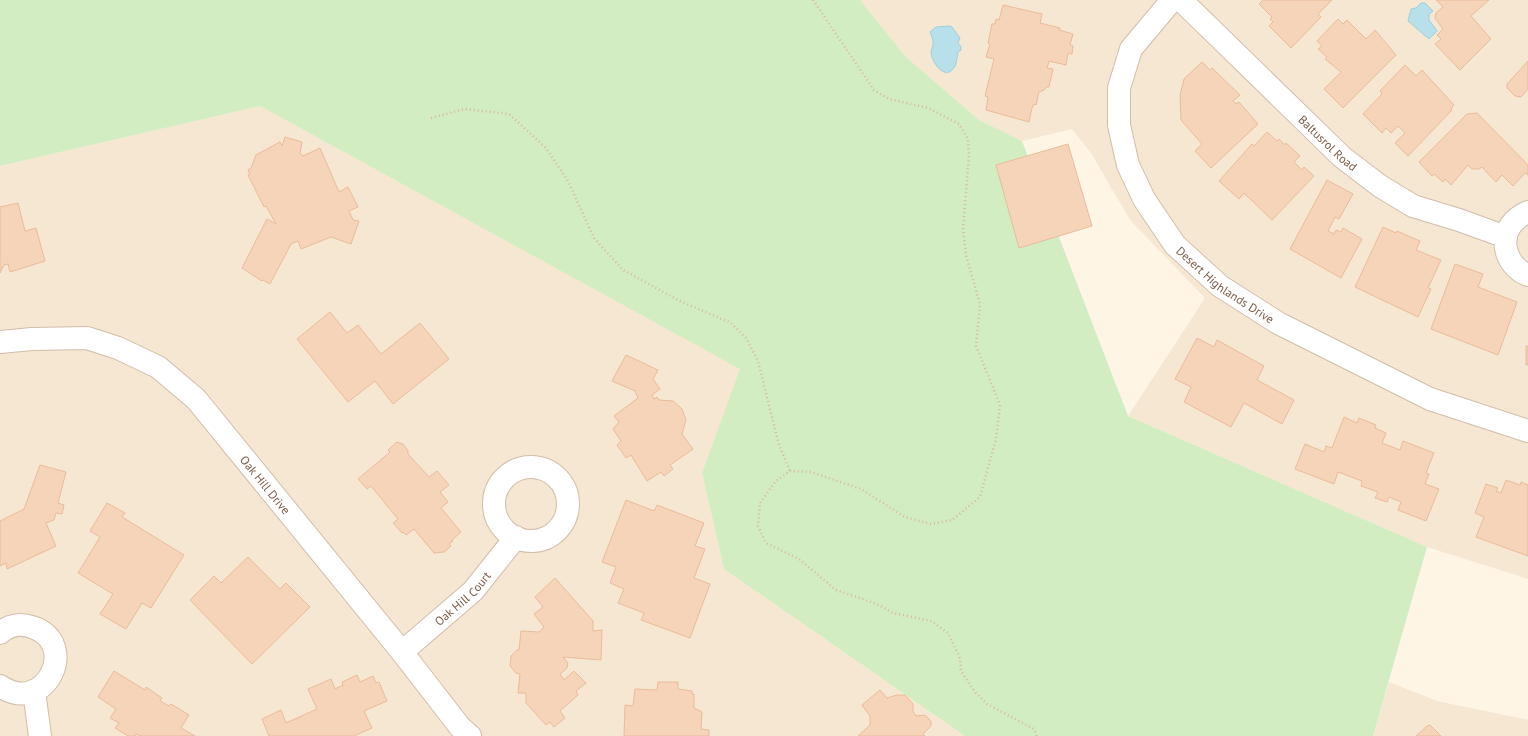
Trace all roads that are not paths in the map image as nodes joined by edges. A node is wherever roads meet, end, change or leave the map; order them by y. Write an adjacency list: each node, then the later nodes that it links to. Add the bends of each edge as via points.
1 (1172, 0): 7 (street, Desert Highlands Drive, via 1131,49 1119,88 1119,126 1128,165 1144,199 1175,245 1220,286 1278,323 1430,399)
2 (1181, 0): 4 (street, Baltusrol Road, via 1342,156 1380,186 1413,206)
3 (1528, 212): 4 (street, via 1518,217 1510,226)
4 (1506, 237): 5 (street, via 1505,248 1509,259 1516,269)
5 (1528, 275)
6 (0, 342): 10 (street, Oak Hill Drive, via 87,338 118,348 158,367 196,399)
7 (1528, 431)
8 (516, 537): 10 (street, Oak Hill Court, via 473,591)
9 (0, 633): 12 (street, via 15,625 26,625 46,635 52,644 55,666 51,677)
10 (402, 652): 13 (street, Oak Hill Drive)
11 (0, 686): 12 (street, via 11,692 23,694)
12 (34, 691): 14 (street)
13 (459, 733)
14 (40, 736)

